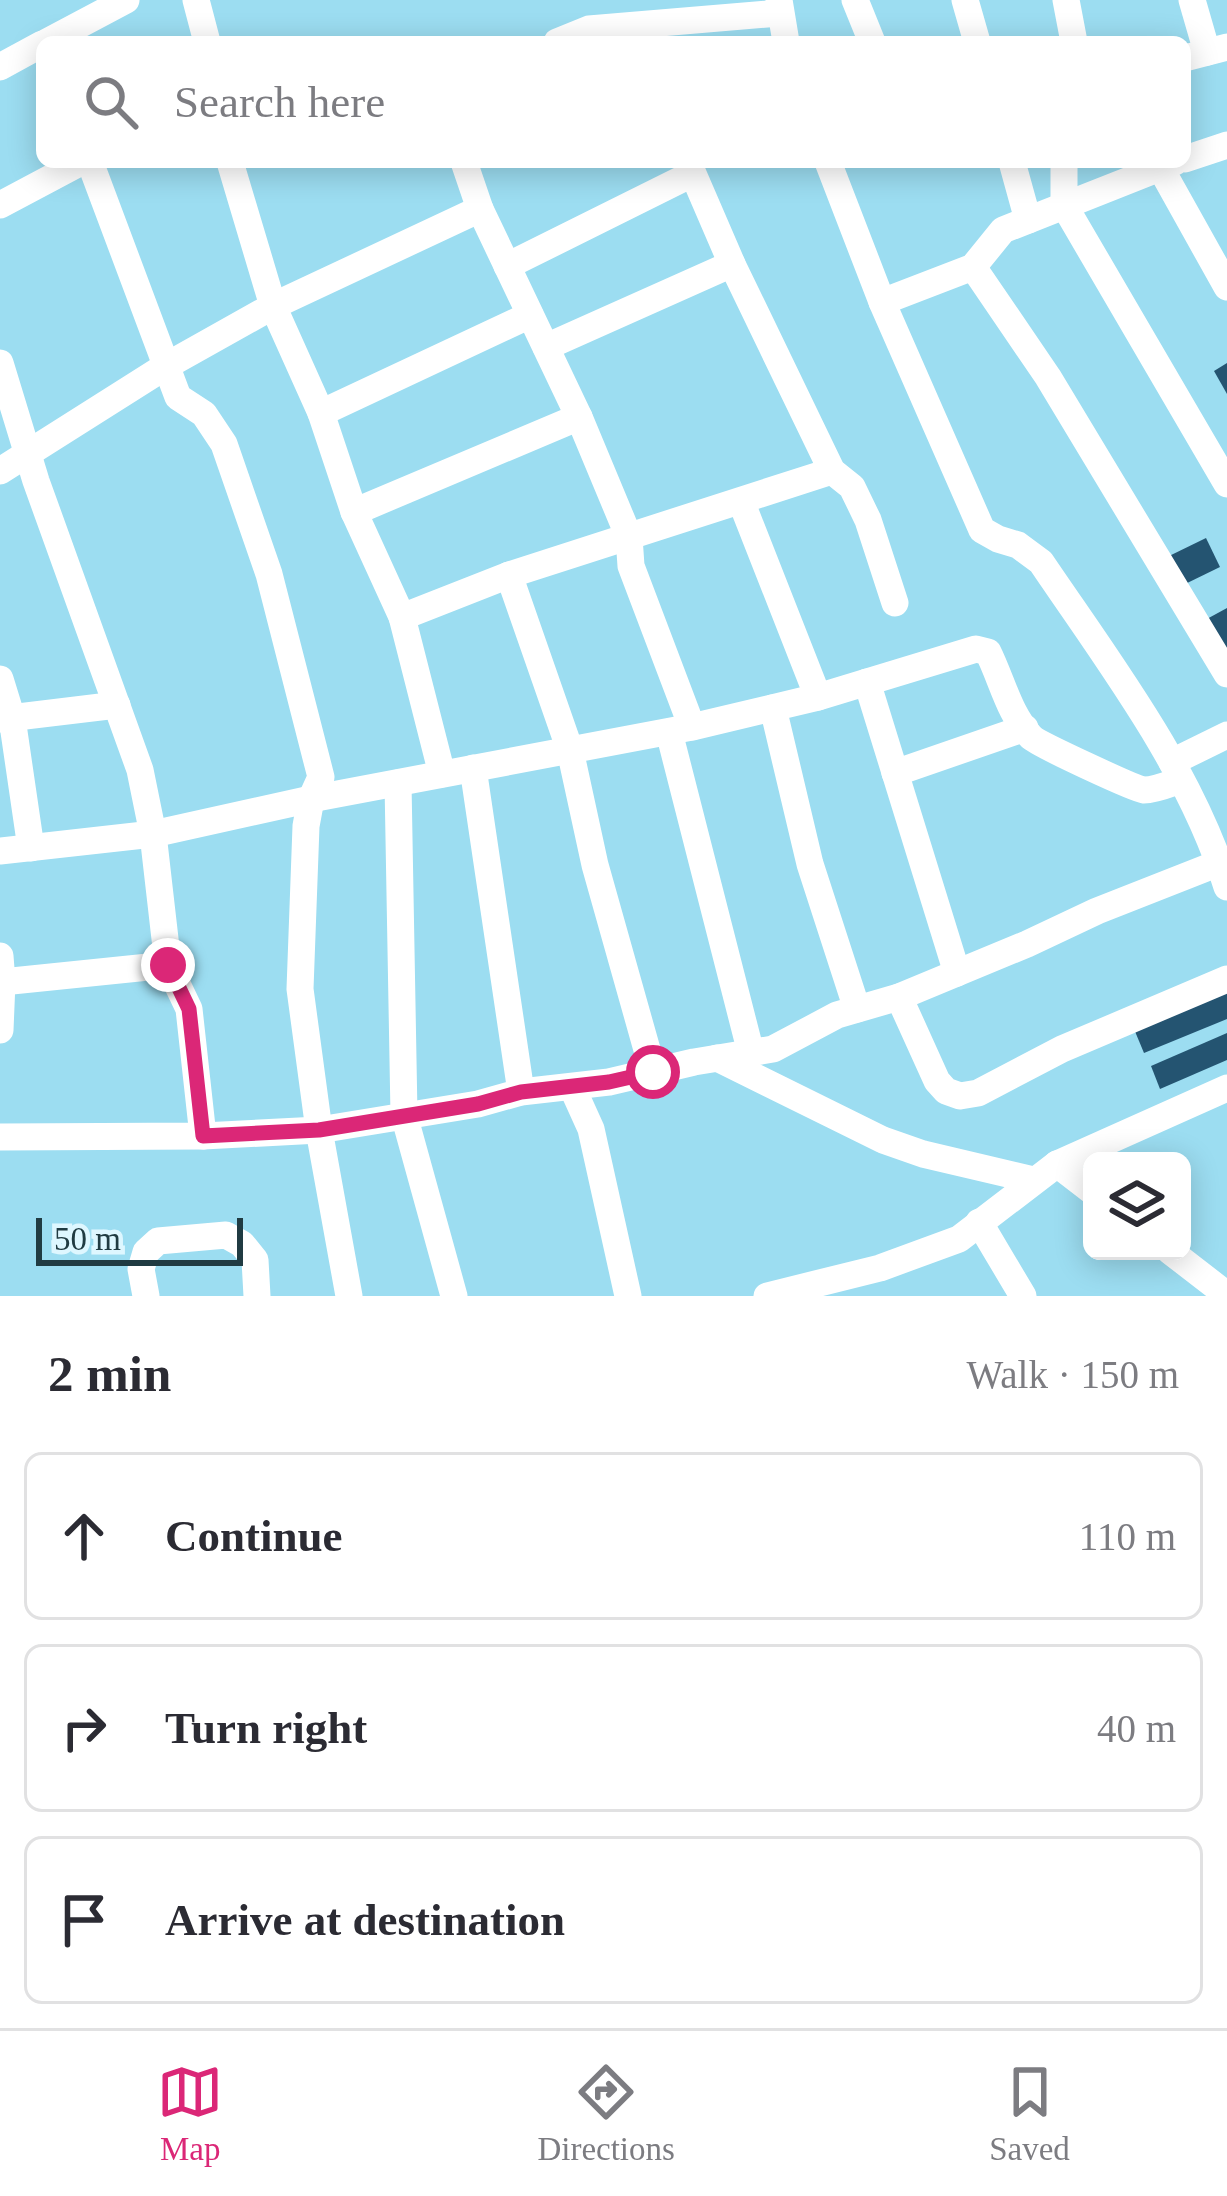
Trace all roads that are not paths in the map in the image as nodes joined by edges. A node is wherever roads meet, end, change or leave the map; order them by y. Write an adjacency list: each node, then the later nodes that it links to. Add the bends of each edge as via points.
1 (126, 0): 9 (street)
2 (196, 0): 10 (street)
3 (855, 0): 12 (street)
4 (964, 0): 13 (street)
5 (1066, 0): 14 (street)
6 (1192, 0): 16 (street)
7 (779, 7): 8 (street)
8 (638, 34): 11 (street, via 589,29)
9 (57, 36)
10 (205, 36)
11 (571, 36)
12 (870, 36)
13 (975, 36)
14 (1074, 36)
15 (36, 47): 17 (street)
16 (1206, 52)
17 (0, 67)
18 (1227, 145): 19 (street)
19 (1191, 157)
20 (70, 168): 30 (street)
21 (92, 168): 43 (street)
22 (232, 168): 39 (street)
23 (466, 168): 32 (street)
24 (690, 168): 34 (street); 35 (street)
25 (830, 168): 38 (street)
26 (1014, 168): 33 (street)
27 (1064, 168): 31 (street)
28 (1160, 168): 31 (street)
29 (1175, 168): 37 (street)
30 (0, 205)
31 (1064, 205): 33 (street); 49 (street)
32 (480, 208): 35 (street); 39 (street)
33 (1028, 220): 36 (street, via 1003,230)
34 (732, 264): 41 (street); 48 (street)
35 (507, 266): 40 (street)
36 (973, 268): 38 (street); 56 (street)
37 (1227, 287)
38 (882, 302): 68 (street, via 982,530 1041,562)
39 (273, 306): 43 (street); 44 (street)
40 (530, 315): 41 (street); 44 (street)
41 (546, 347): 45 (street)
42 (0, 363): 46 (street)
43 (166, 366): 46 (street); 72 (street, via 178,397 204,414 224,444 269,574 321,777)
44 (321, 413): 51 (street)
45 (579, 417): 51 (street); 52 (street)
46 (28, 454): 47 (street); 60 (street)
47 (0, 471)
48 (832, 471): 50 (street); 54 (street, via 852,487 868,520)
49 (1227, 484)
50 (741, 501): 52 (street); 59 (street)
51 (354, 512): 55 (street)
52 (629, 537): 53 (street); 64 (street)
53 (509, 575): 55 (street); 66 (street)
54 (895, 602)
55 (402, 617): 70 (street)
56 (1227, 674)
57 (0, 679): 62 (street)
58 (867, 682): 59 (street); 63 (street, via 988,652); 69 (street)
59 (818, 697): 61 (street)
60 (117, 705): 62 (street); 73 (street)
61 (773, 708): 64 (street); 82 (street, via 810,864)
62 (6, 718): 74 (street)
63 (1024, 728): 68 (street, via 1035,742 1131,787 1148,790); 69 (street)
64 (681, 730): 66 (street); 84 (street)
65 (1227, 735): 68 (street)
66 (571, 750): 67 (street); 86 (street)
67 (473, 768): 70 (street); 89 (street)
68 (1176, 771): 76 (street)
69 (895, 772): 79 (street)
70 (442, 774): 71 (street)
71 (398, 783): 72 (street); 90 (street)
72 (311, 799): 73 (street); 91 (street, via 301,989)
73 (153, 834): 74 (street); 77 (street)
74 (31, 848): 75 (street)
75 (0, 851)
76 (1223, 875): 79 (street, via 1096,911)
77 (168, 965): 78 (street); 92 (street, via 189,1009)
78 (1, 969): 83 (street)
79 (957, 973): 81 (street)
80 (1227, 980): 81 (street, via 960,1096 937,1081)
81 (898, 997): 82 (street)
82 (857, 1009): 84 (street)
83 (0, 1030)
84 (752, 1053): 85 (street)
85 (717, 1058): 86 (street); 95 (street, via 883,1140)
86 (653, 1072): 87 (street)
87 (572, 1087): 89 (street); 104 (street, via 591,1129)
88 (1227, 1088): 94 (street)
89 (521, 1092): 90 (street)
90 (404, 1115): 91 (street); 103 (street)
91 (319, 1130): 92 (street); 102 (street)
92 (203, 1136): 93 (street)
93 (0, 1137)
94 (1058, 1164): 95 (street); 96 (street)
95 (1033, 1180): 97 (street)
96 (1083, 1184)
97 (979, 1222): 105 (street, via 959,1239 880,1268); 106 (street)
98 (1182, 1260): 99 (street)
99 (1227, 1294)
100 (146, 1296): 101 (street, via 141,1269 158,1241 226,1235 255,1260)
101 (257, 1296)
102 (349, 1296)
103 (454, 1296)
104 (628, 1296)
105 (767, 1296)
106 (1023, 1296)

